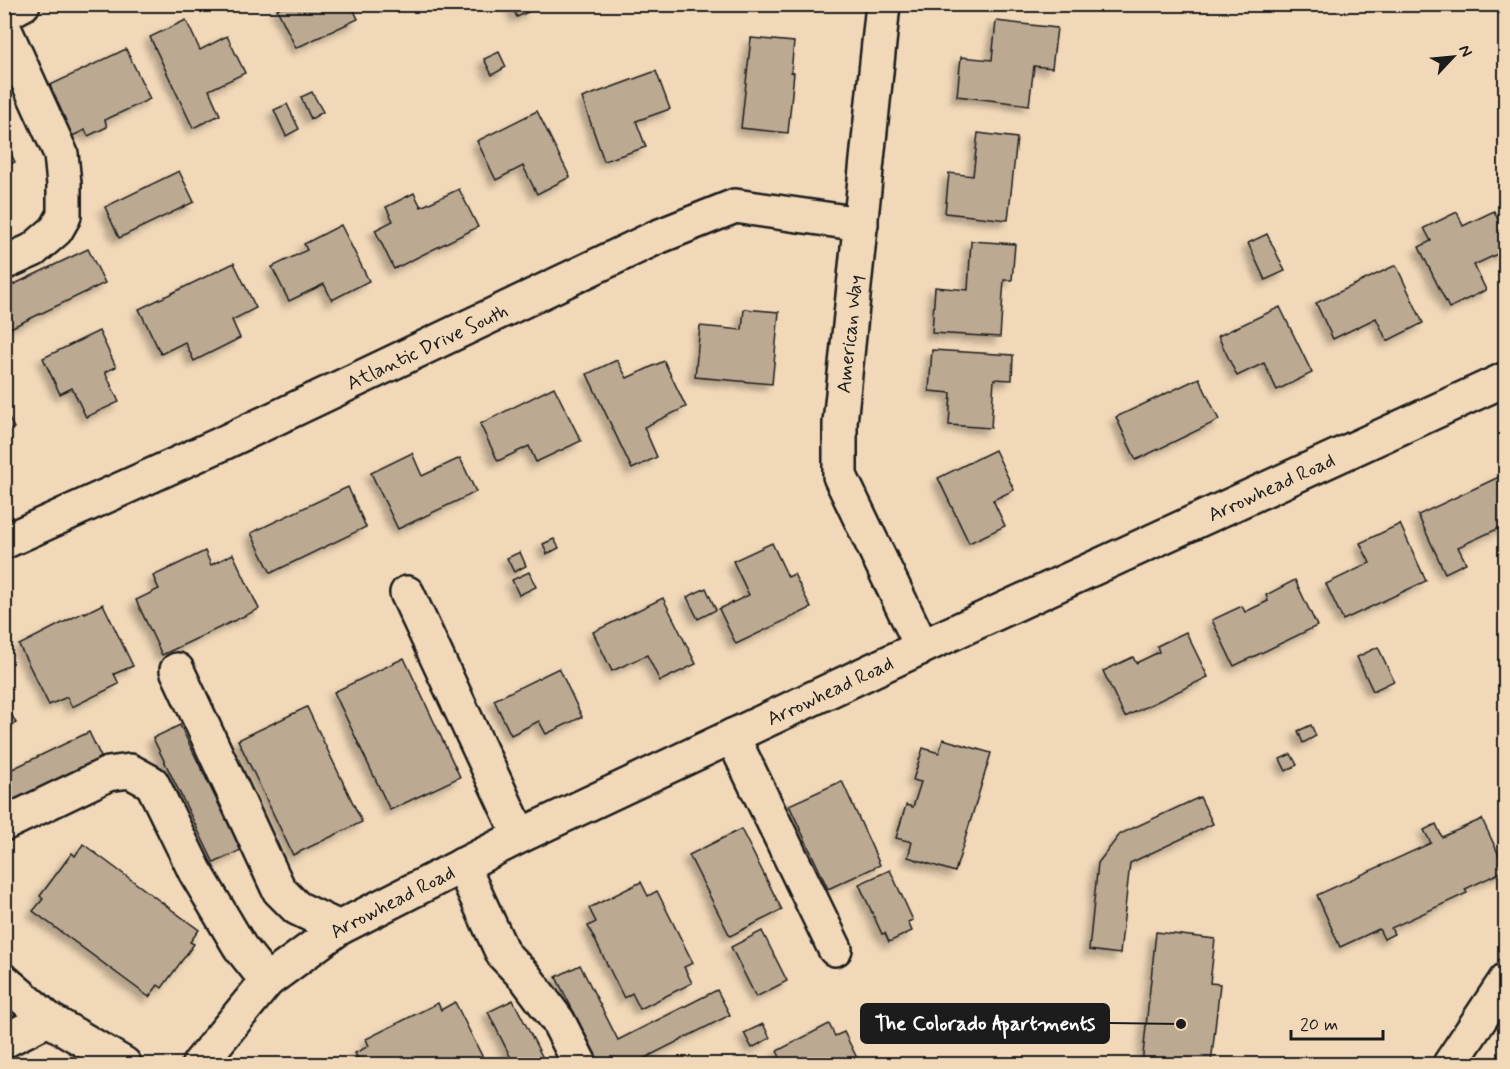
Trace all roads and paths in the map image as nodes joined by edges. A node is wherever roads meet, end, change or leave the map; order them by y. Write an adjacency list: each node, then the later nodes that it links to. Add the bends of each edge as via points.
1 (23, 4): 3 (street)
2 (883, 4): 5 (street, American Way)
3 (4, 14)
4 (4, 28): 6 (street, via 61,154 64,216 56,230 33,250)
5 (861, 224): 8 (street, Atlantic Drive South, via 735,206 655,238 219,445); 10 (street, American Way, via 840,423 840,476)
6 (4, 263)
7 (1506, 379): 10 (street, Arrowhead Road)
8 (4, 542)
9 (407, 593): 14 (street)
10 (922, 647): 12 (street, Arrowhead Road)
11 (177, 670): 16 (street, via 279,890 297,908)
12 (732, 736): 14 (street, Arrowhead Road); 17 (street)
13 (4, 824): 20 (street, via 108,774 130,771 152,783 195,871 240,947)
14 (520, 836): 15 (street, Arrowhead Road)
15 (462, 865): 16 (street, Arrowhead Road); 25 (street, via 502,954 526,978 558,1021)
16 (339, 928): 20 (street, Arrowhead Road)
17 (835, 949)
18 (1506, 980): 26 (street)
19 (4, 981): 21 (street)
20 (267, 981): 24 (street, Arrowhead Road)
21 (48, 1019): 22 (street); 23 (street)
22 (4, 1041)
23 (123, 1065)
24 (199, 1065)
25 (580, 1065)
26 (1450, 1065)

